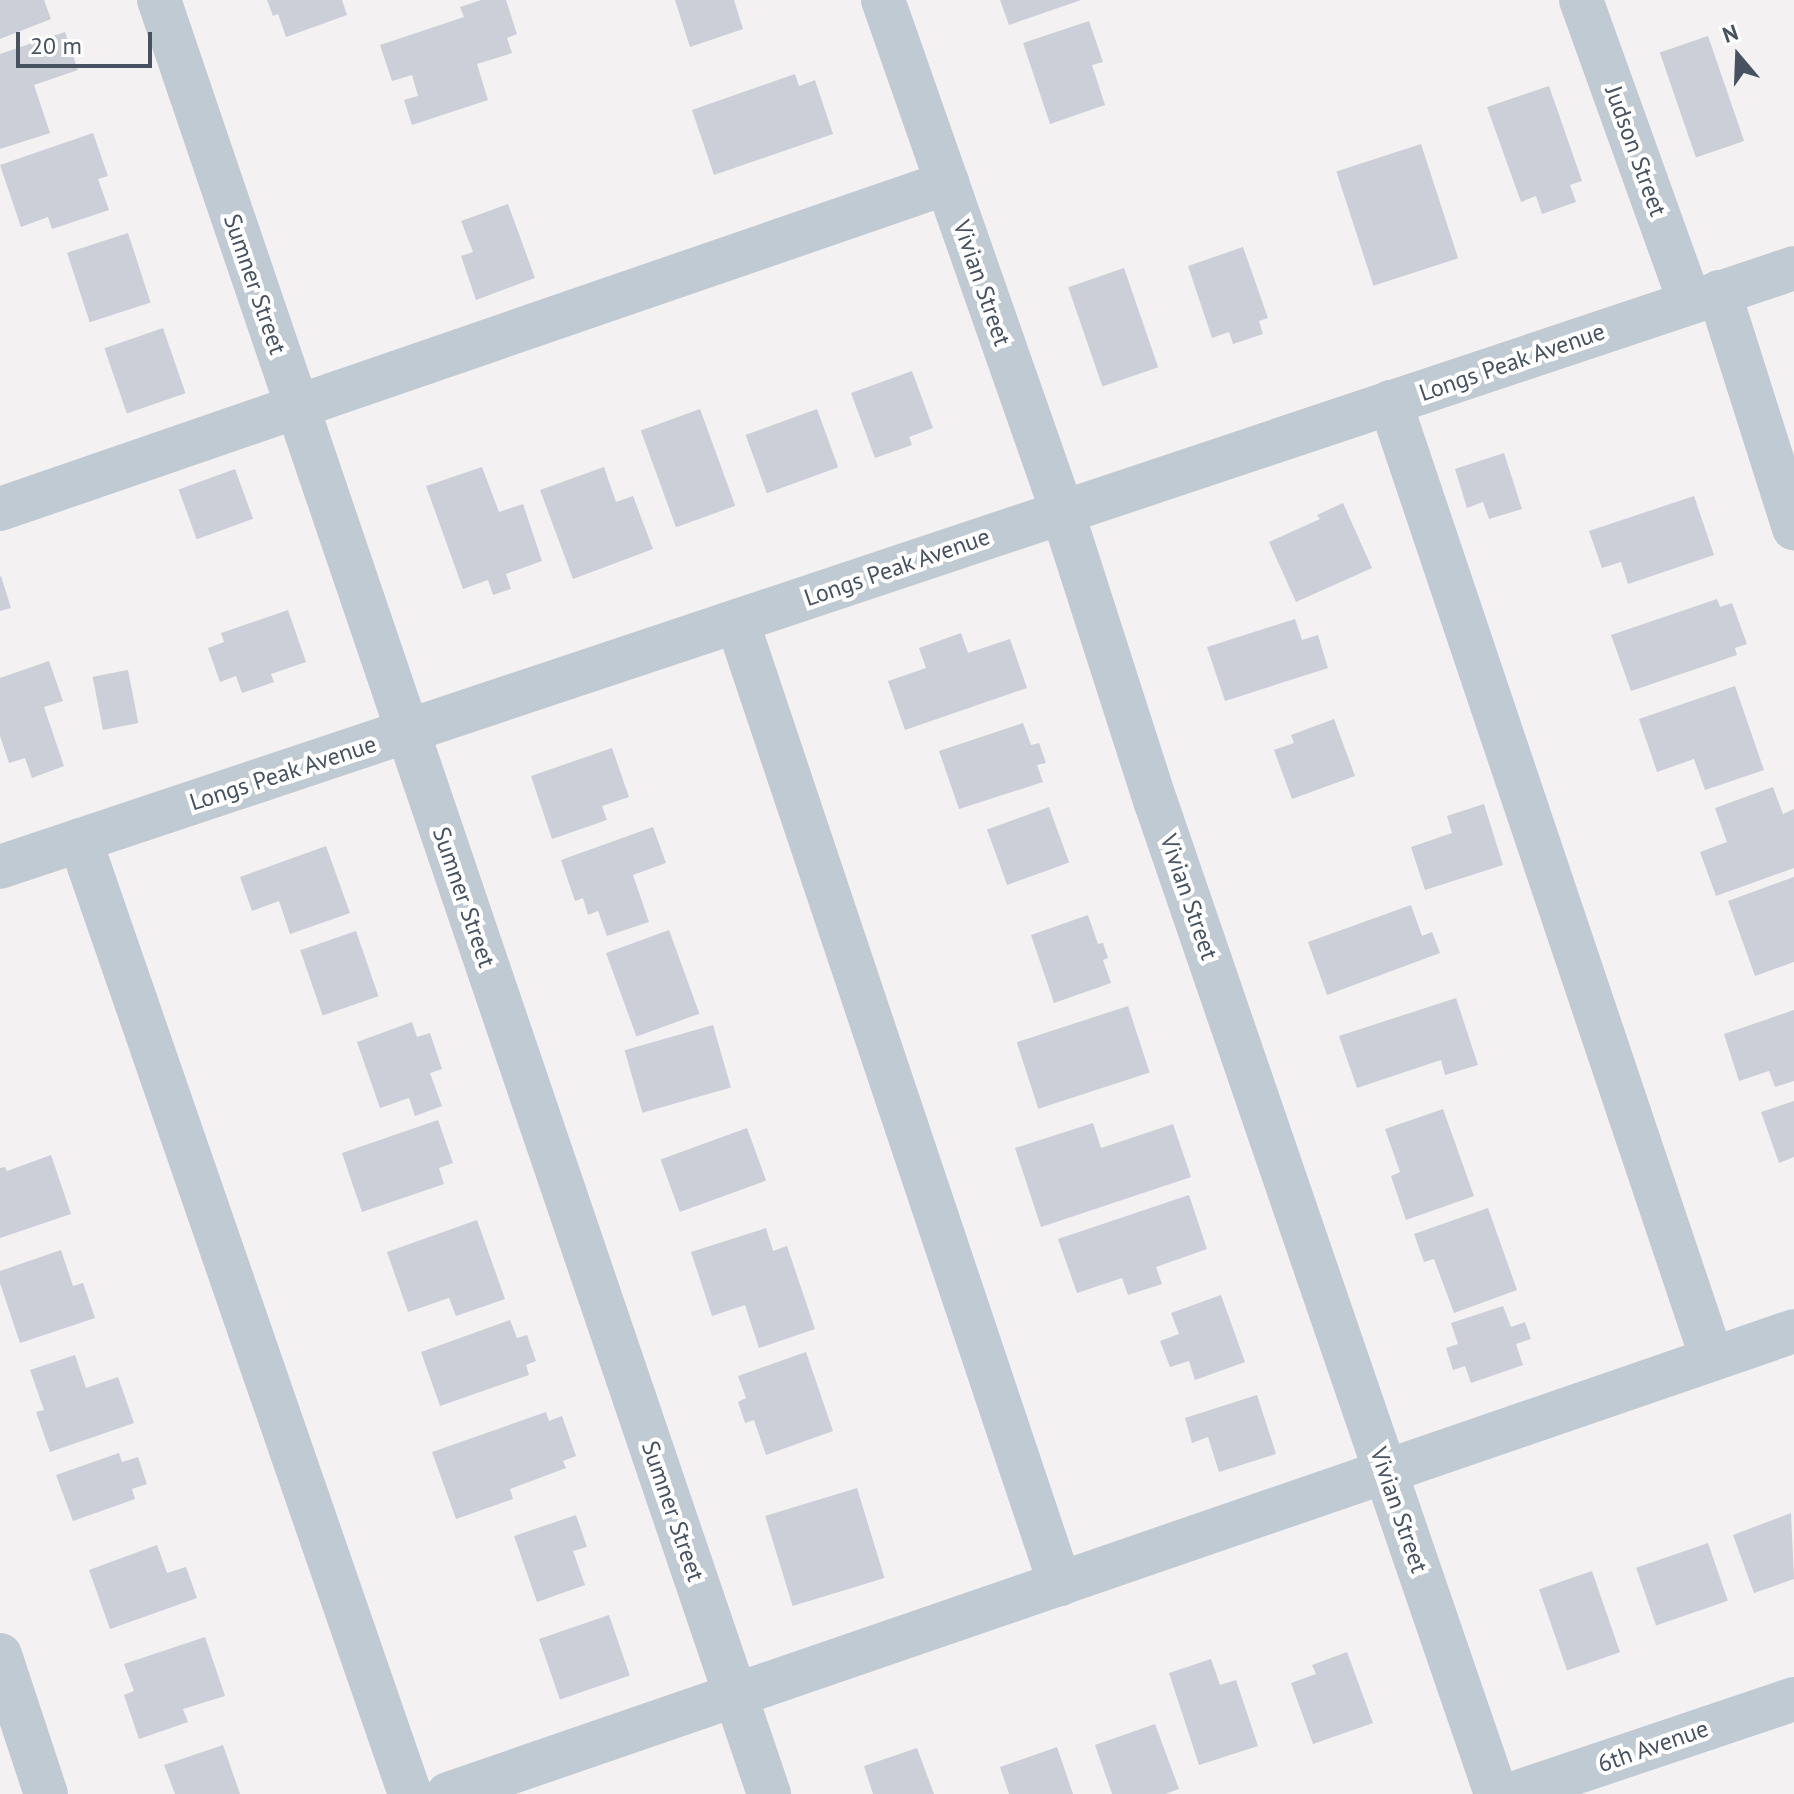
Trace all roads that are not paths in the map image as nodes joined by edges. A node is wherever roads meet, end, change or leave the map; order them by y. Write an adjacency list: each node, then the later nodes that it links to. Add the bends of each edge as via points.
1 (159, 0): 8 (street, Sumner Street)
2 (883, 0): 4 (street, Vivian Street)
3 (1581, 0): 6 (street, Judson Street)
4 (947, 183): 8 (street); 10 (street, Vivian Street)
5 (1794, 268): 6 (street, Longs Peak Avenue)
6 (1704, 297): 7 (street, Longs Peak Avenue); 11 (street, Judson Street)
7 (1390, 402): 10 (street, Longs Peak Avenue); 17 (street)
8 (297, 407): 9 (street); 13 (street, Sumner Street)
9 (0, 509)
10 (1062, 511): 12 (street, Longs Peak Avenue); 18 (street, Vivian Street, via 1156,803)
11 (1794, 528)
12 (737, 621): 13 (street, Longs Peak Avenue); 19 (street)
13 (407, 732): 14 (street, Longs Peak Avenue); 21 (street, Sumner Street)
14 (80, 840): 15 (street, Longs Peak Avenue); 24 (street)
15 (0, 867)
16 (1794, 1331): 17 (street)
17 (1712, 1359): 18 (street)
18 (1386, 1472): 19 (street); 27 (street, Vivian Street)
19 (1060, 1584): 21 (street)
20 (0, 1655): 23 (street)
21 (736, 1696): 25 (street); 26 (street, Sumner Street)
22 (1794, 1699): 28 (street, 6th Avenue)
23 (46, 1794)
24 (410, 1794)
25 (448, 1794)
26 (769, 1794)
27 (1496, 1794)
28 (1512, 1794)

